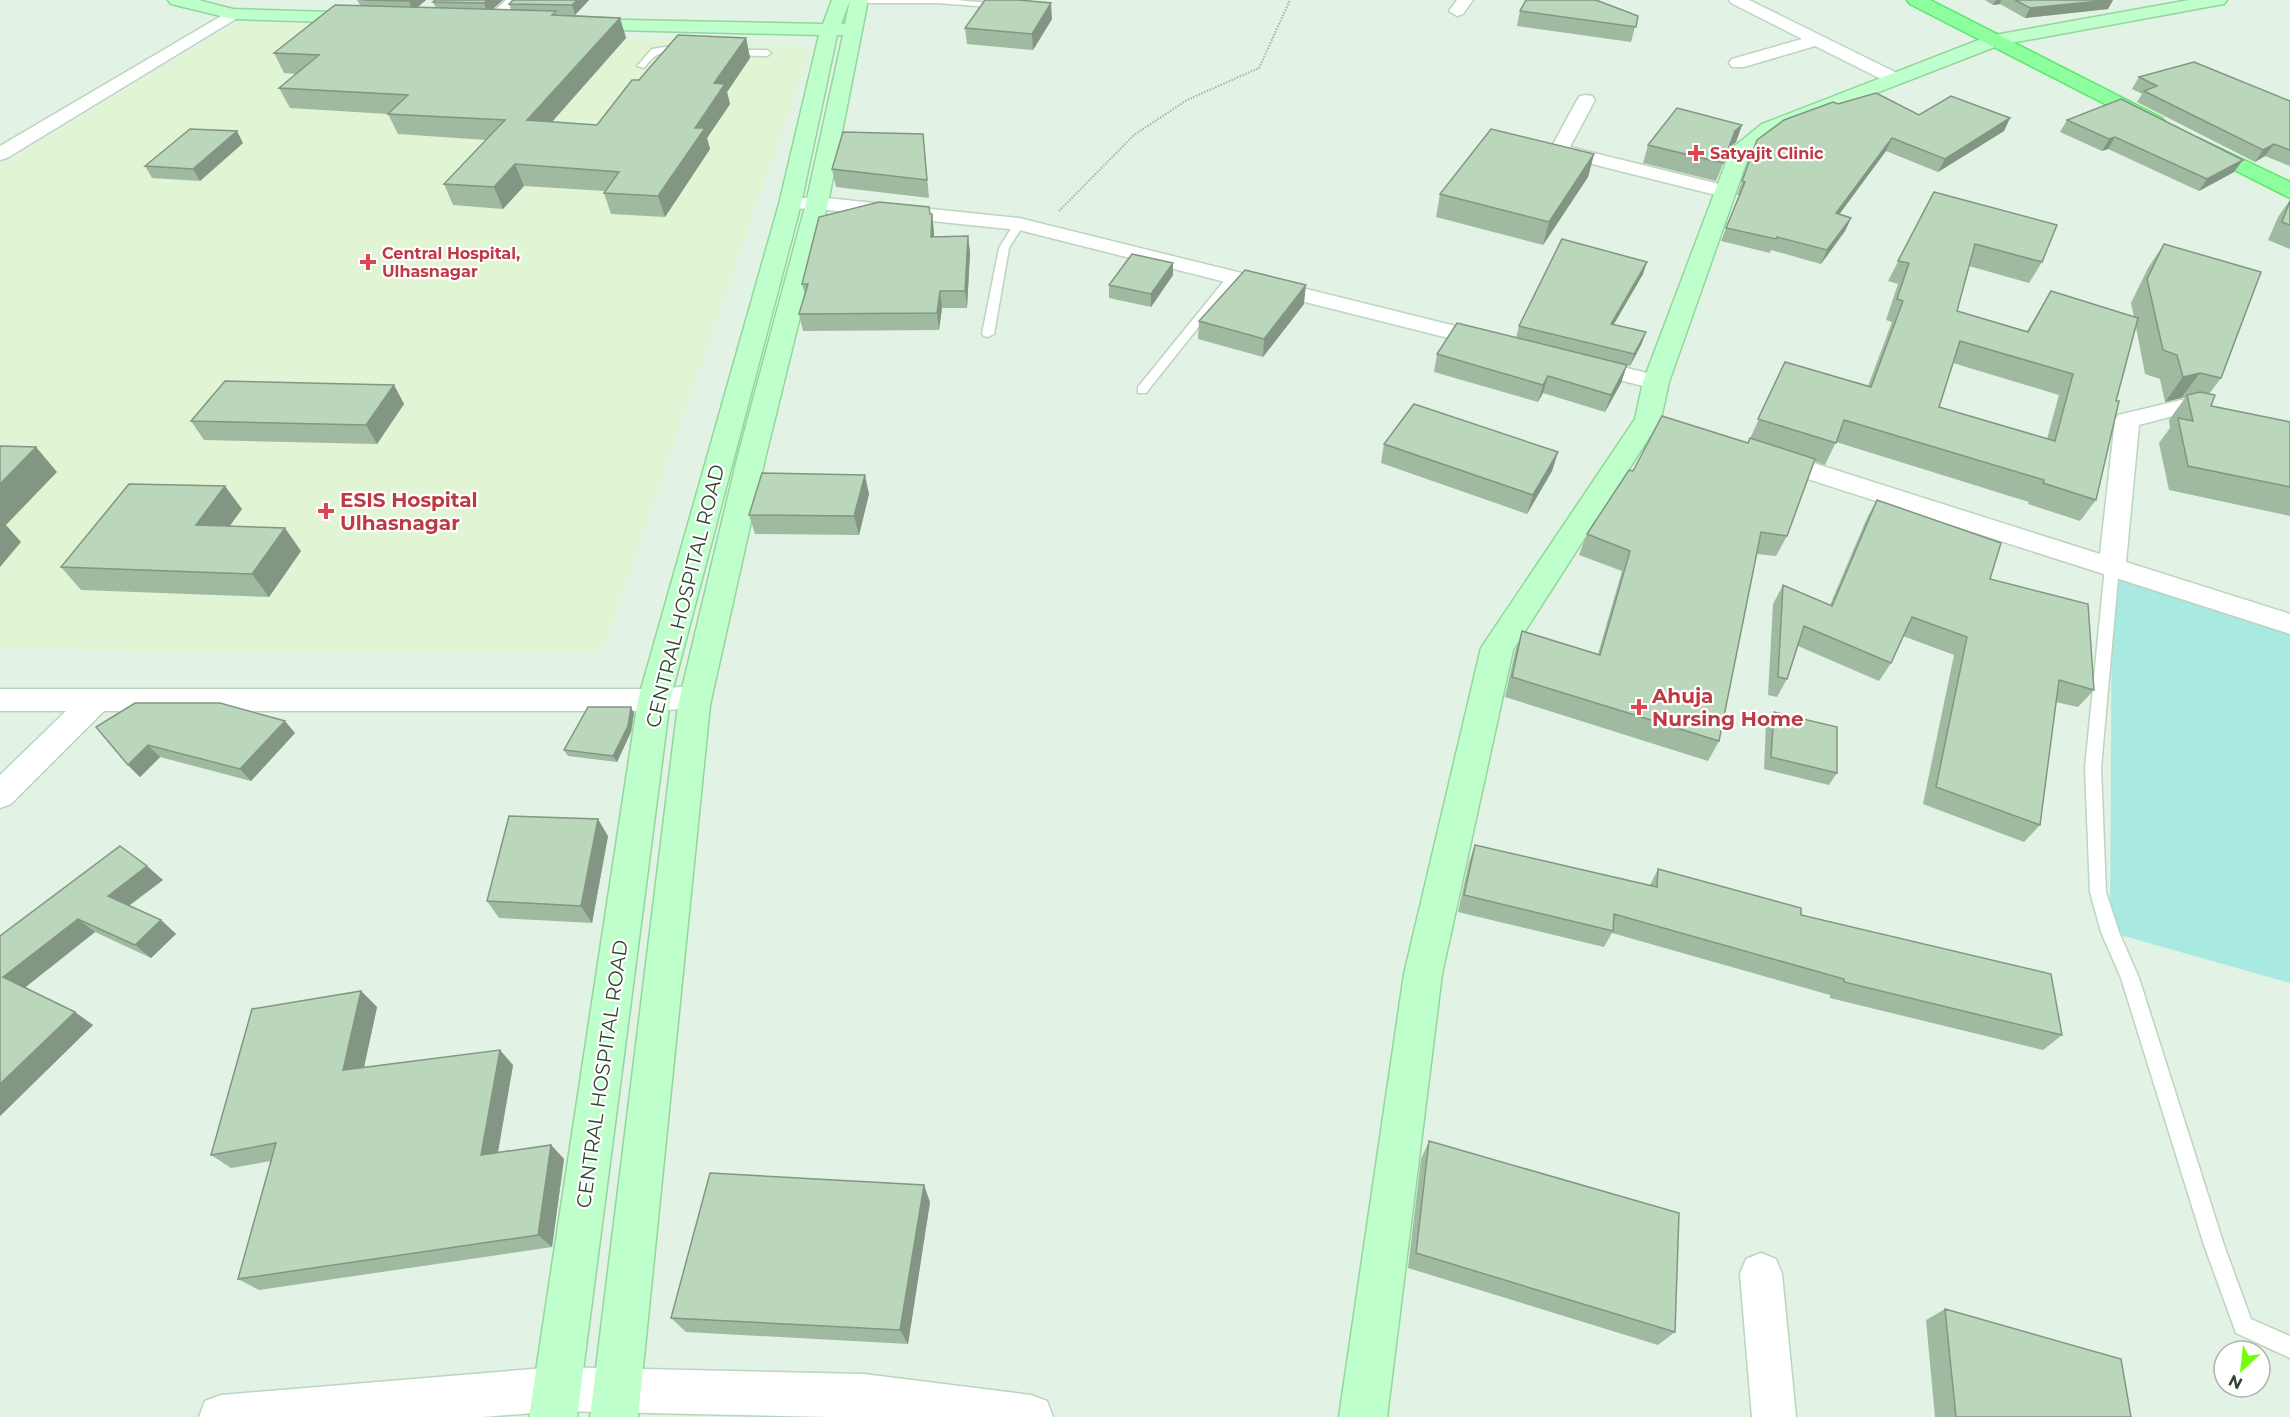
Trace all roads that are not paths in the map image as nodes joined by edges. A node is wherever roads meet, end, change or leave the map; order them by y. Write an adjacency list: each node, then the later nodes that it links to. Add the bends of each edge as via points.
1 (177, 0): 9 (street)
2 (516, 0): 13 (street)
3 (840, 0): 10 (street, CENTRAL HOSPITAL ROAD)
4 (1737, 0): 17 (street)
5 (1916, 0): 16 (main road)
6 (1939, 0): 16 (main road)
7 (2218, 0): 16 (street)
8 (1012, 6): 10 (lane, via 937,1)
9 (233, 14): 11 (street); 26 (street)
10 (850, 15): 15 (street, via 725,32); 30 (street, CENTRAL HOSPITAL ROAD)
11 (382, 19)
12 (470, 21): 13 (street)
13 (491, 22): 14 (street)
14 (514, 22)
15 (562, 24)
16 (2004, 38): 23 (street); 25 (main road)
17 (1817, 40): 21 (street); 23 (street)
18 (690, 50): 22 (lane, via 656,49)
19 (724, 51): 20 (lane)
20 (767, 54)
21 (1738, 63)
22 (641, 66)
23 (1895, 79): 28 (street, via 1769,128 1741,149)
24 (1586, 100): 28 (street, via 1559,150)
25 (2180, 128): 27 (main road); 29 (main road)
26 (0, 154)
27 (2290, 178)
28 (1724, 191): 36 (street)
29 (2290, 191)
30 (804, 204): 31 (street); 42 (street, CENTRAL HOSPITAL ROAD, via 751,459); 45 (street, CENTRAL HOSPITAL ROAD)
31 (1019, 224): 32 (street); 33 (lane, via 1004,248)
32 (1232, 278): 34 (street); 37 (lane)
33 (988, 334)
34 (1507, 346)
35 (1565, 360): 36 (street)
36 (1656, 382): 53 (street, via 1659,422 1497,648 1423,974)
37 (1143, 390)
38 (2290, 431): 40 (street, via 2181,407 2127,420)
39 (1749, 451): 40 (street)
40 (2112, 567): 41 (street); 48 (lane, via 2093,768 2098,892 2244,1326)
41 (2290, 624)
42 (695, 697): 45 (street); 50 (street, CENTRAL HOSPITAL ROAD)
43 (0, 700): 44 (street)
44 (98, 700): 45 (street); 46 (street)
45 (654, 700): 49 (street, CENTRAL HOSPITAL ROAD)
46 (0, 795)
47 (1761, 1274): 54 (street)
48 (2290, 1347)
49 (555, 1403): 50 (street); 51 (street)
50 (616, 1403): 52 (street, via 864,1396)
51 (221, 1417)
52 (1031, 1417)
53 (1363, 1417)
54 (1774, 1417)

